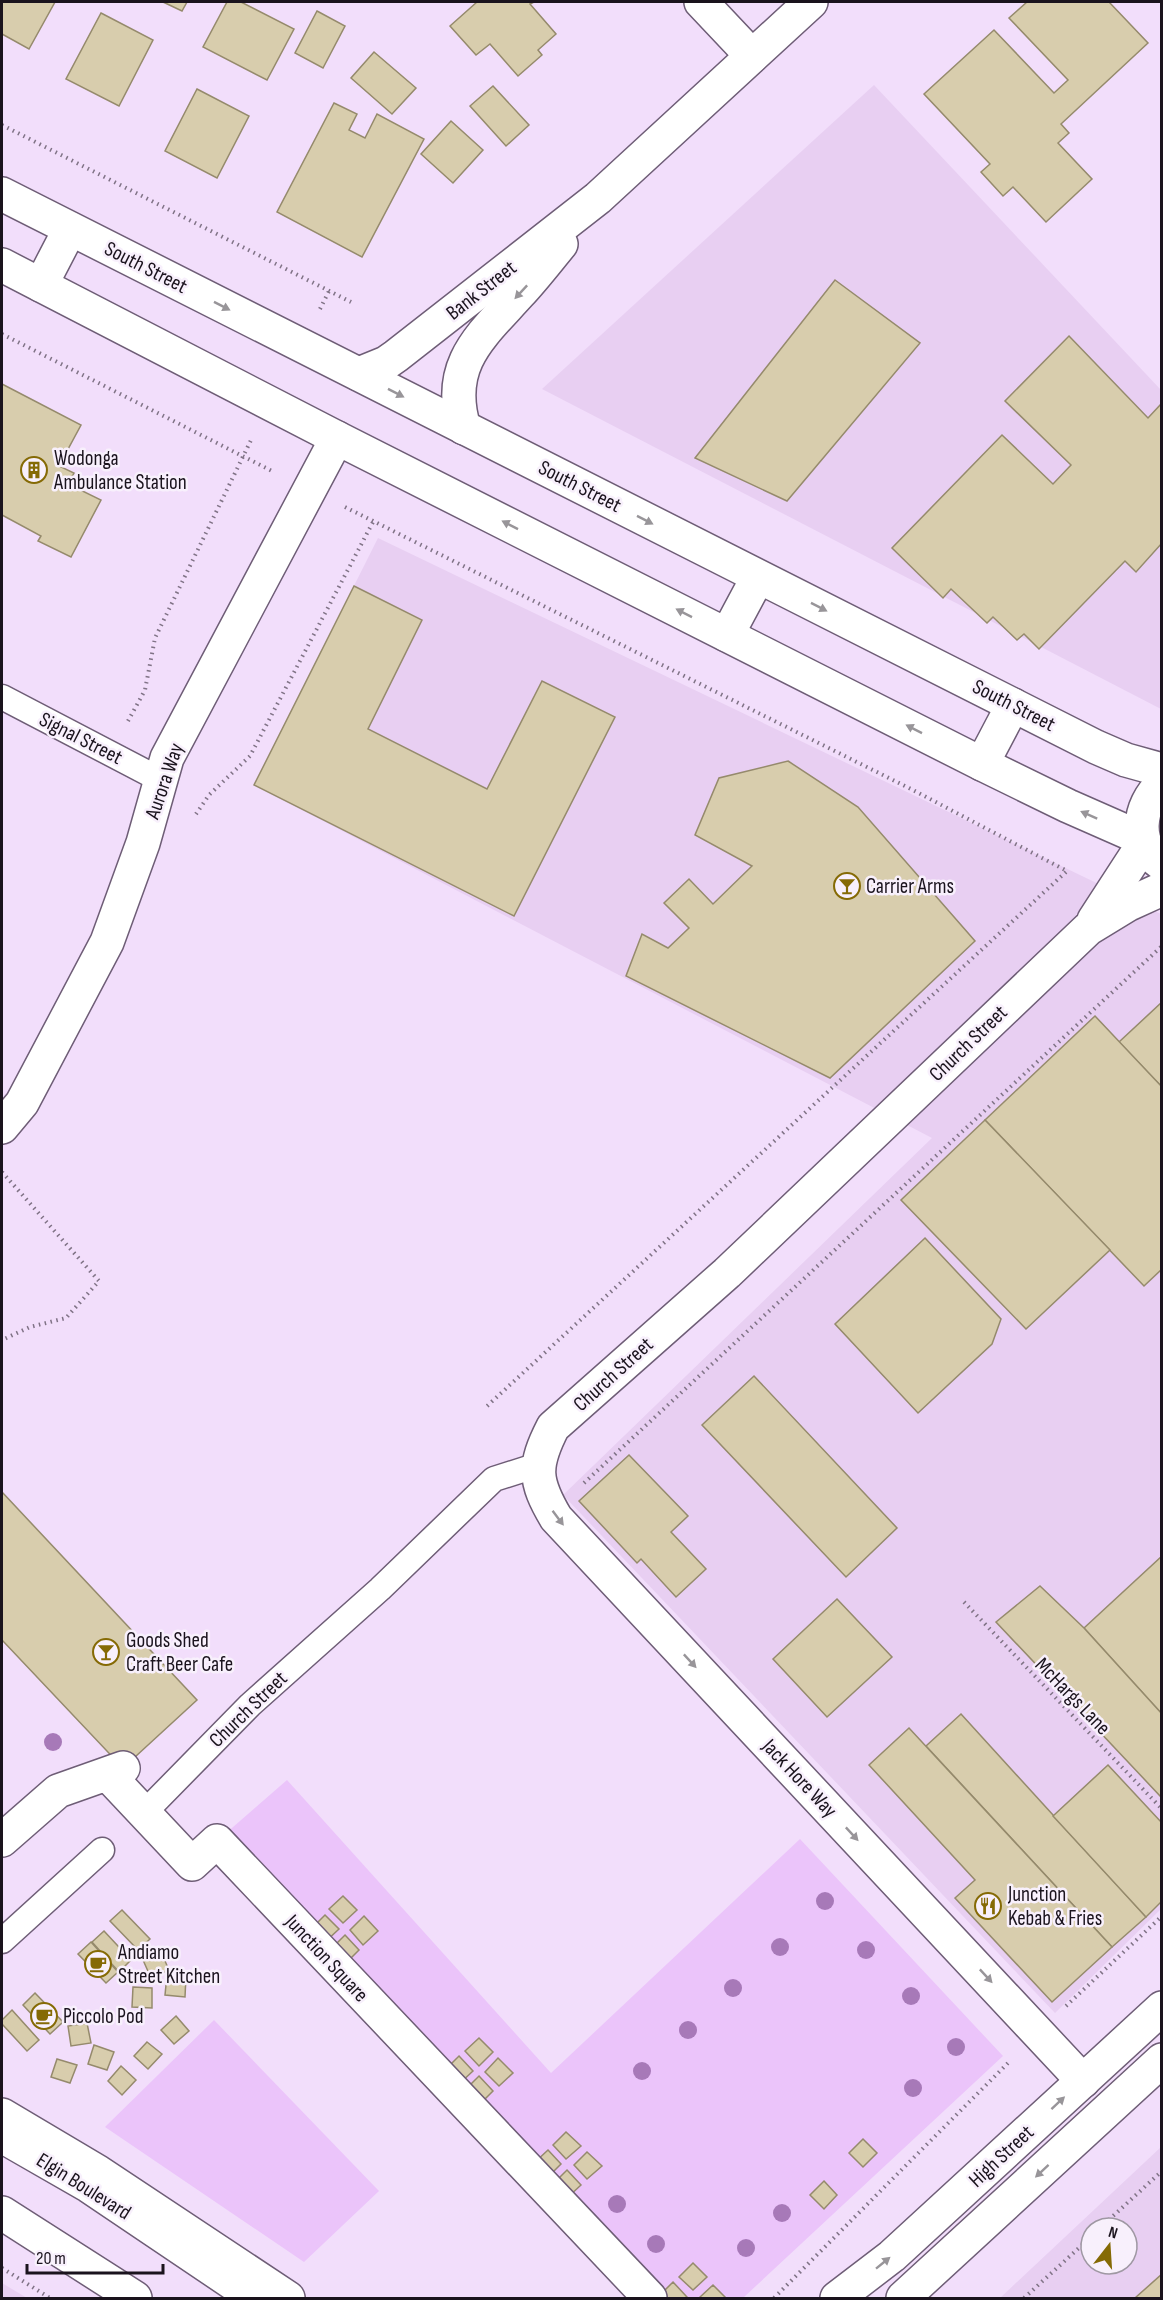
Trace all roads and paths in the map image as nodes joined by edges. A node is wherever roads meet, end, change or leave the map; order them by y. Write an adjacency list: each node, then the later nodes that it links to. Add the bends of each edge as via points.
1 (700, 2): 3 (street)
2 (811, 2): 3 (street, Bank Street)
3 (752, 56): 6 (street, Bank Street)
4 (2, 125): 10 (path)
5 (2, 194): 7 (street, South Street)
6 (598, 198): 12 (street, Bank Street, via 396,356); 13 (street, Bank Street, one-way to 13, via 472,349 458,392)
7 (70, 229): 9 (street); 12 (street, South Street, one-way to 12)
8 (2, 265): 9 (street)
9 (40, 285): 14 (street)
10 (351, 302)
11 (2, 334): 15 (path)
12 (359, 374): 13 (street, South Street, one-way to 13)
13 (464, 428): 18 (street, South Street, one-way to 18)
14 (337, 438): 16 (street, Aurora Way); 19 (street, one-way to 14)
15 (242, 456): 16 (path); 22 (path, via 155,638 145,690)
16 (310, 489): 17 (path); 25 (street, Aurora Way, via 167,758)
17 (374, 522): 27 (path, via 250,756 209,795); 35 (path, via 911,789 1067,871)
18 (758, 577): 19 (street); 21 (street, South Street, one-way to 21)
19 (727, 635): 23 (street, one-way to 19)
20 (2, 697): 22 (lane, Signal Street)
21 (1013, 705): 23 (street); 24 (street, South Street, via 1126,760)
22 (111, 754): 25 (lane, Signal Street)
23 (982, 764): 28 (street, one-way to 23)
24 (1161, 770)
25 (161, 780): 32 (street, Aurora Way, via 107,942 22,1103)
26 (1161, 784): 28 (street, via 1145,808 1141,829)
27 (194, 817)
28 (1149, 848): 30 (street, Church Street)
29 (1161, 889): 30 (street, Church Street)
30 (1088, 929): 36 (street, Church Street, via 727,1273 553,1427)
31 (1161, 946): 37 (path)
32 (2, 1127)
33 (2, 1172): 34 (path, via 99,1281 66,1318 30,1327)
34 (2, 1340)
35 (486, 1407)
36 (538, 1465): 40 (lane, Church Street, via 494,1479 380,1589 250,1705); 46 (street, Jack Hore Way, one-way to 46, via 542,1494 556,1518)
37 (580, 1487)
38 (964, 1602): 39 (path, McHargs Lane)
39 (1161, 1809)
40 (144, 1813): 41 (street, Junction Square, via 112,1779 123,1768 58,1791); 60 (street, Junction Square, via 192,1864 217,1841)
41 (2, 1840)
42 (102, 1850): 44 (lane)
43 (1161, 1916): 46 (path)
44 (2, 1941)
45 (1161, 2008): 48 (street, High Street)
46 (1038, 2032): 48 (street, Jack Hore Way); 61 (path)
47 (1161, 2060): 63 (street, High Street, one-way to 63)
48 (1083, 2081): 62 (street, High Street, one-way to 48, via 892,2256)
49 (2, 2115): 59 (street, via 98,2172)
50 (2, 2136): 58 (street, Elgin Boulevard, via 89,2186)
51 (1161, 2171): 53 (path)
52 (2, 2212): 57 (street)
53 (1113, 2216)
54 (1079, 2248): 64 (path)
55 (2, 2268): 56 (path)
56 (50, 2298)
57 (135, 2298)
58 (255, 2298)
59 (288, 2298)
60 (650, 2298)
61 (774, 2298)
62 (837, 2298)
63 (903, 2298)
64 (1024, 2298)

